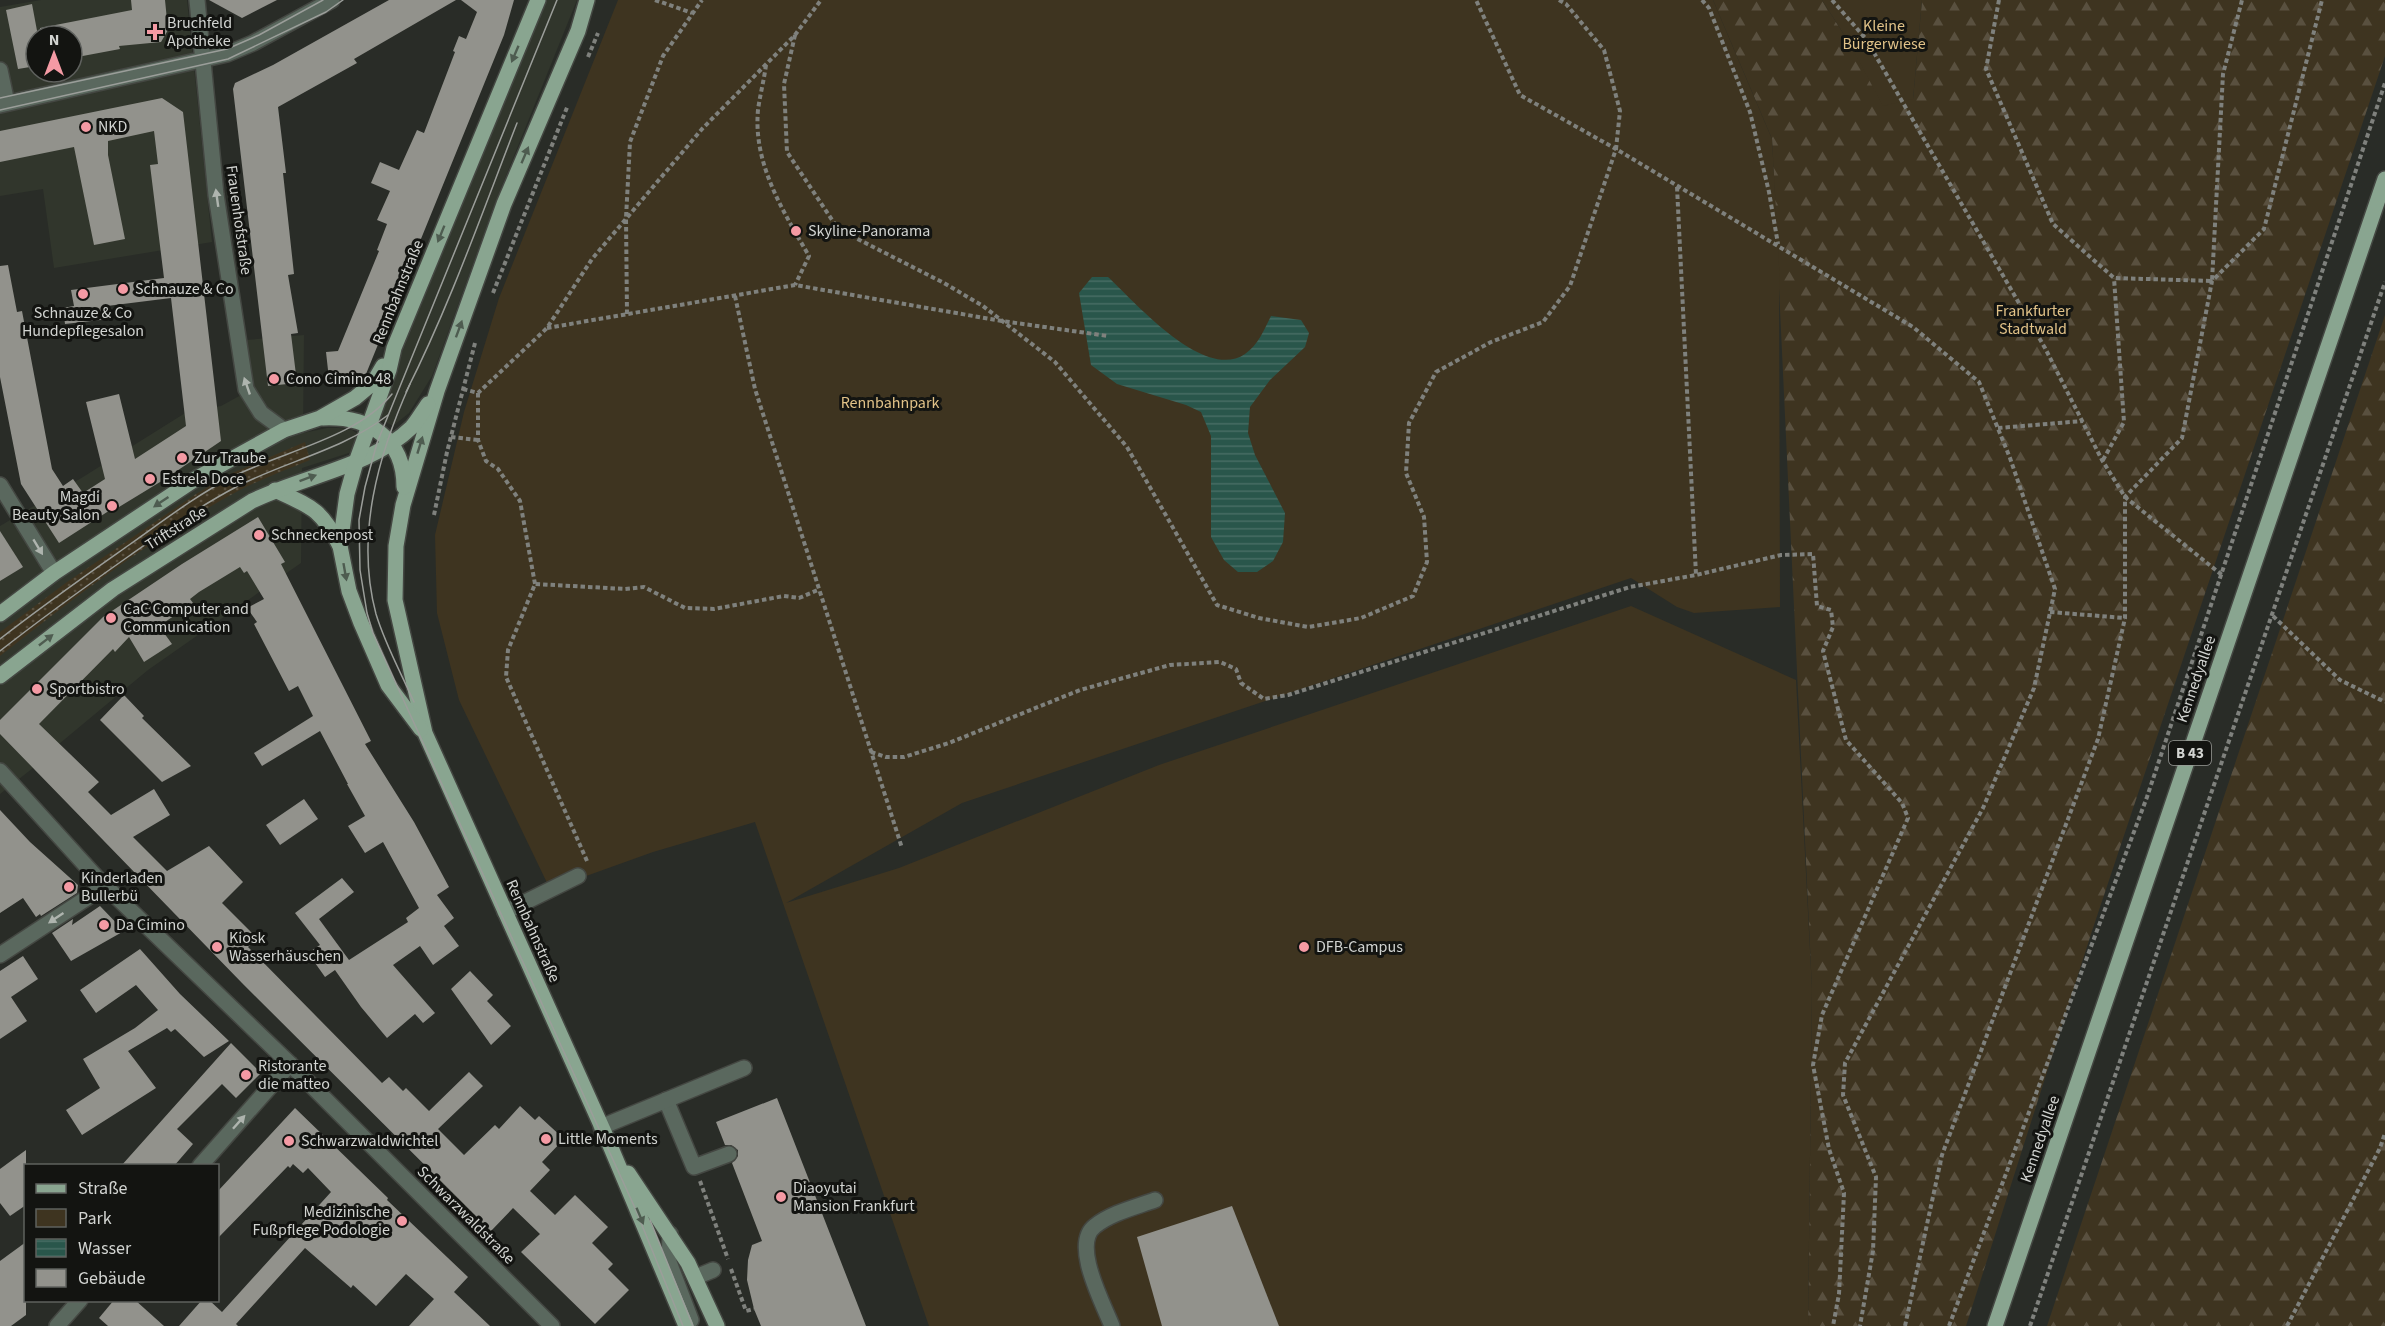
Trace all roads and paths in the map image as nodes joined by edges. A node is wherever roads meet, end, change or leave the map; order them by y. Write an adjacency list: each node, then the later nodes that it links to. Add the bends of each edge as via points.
1 (197, 0): 18 (street, Frauenhofstraße)
2 (332, 0): 18 (street, via 253,43)
3 (538, 0): 41 (main road, Rennbahnstraße, one-way to 41)
4 (587, 0): 43 (main road, Rennbahnstraße, one-way to 4, via 504,204 578,31)
5 (655, 0): 15 (path)
6 (702, 0): 15 (path)
7 (821, 0): 17 (path)
8 (1476, 0): 25 (path, via 1520,95)
9 (1559, 0): 25 (path, via 1604,50 1620,111)
10 (1702, 0): 29 (path, via 1750,112)
11 (1832, 0): 46 (path, via 1866,39 2045,348)
12 (1999, 0): 30 (path, via 1986,69 2053,224)
13 (2242, 0): 31 (path, via 2223,74)
14 (2322, 0): 31 (path, via 2264,229)
15 (693, 13): 28 (path, via 663,56 630,142)
16 (599, 26): 19 (path)
17 (795, 35): 20 (path); 37 (path, via 784,84 788,152 838,230 944,283)
18 (204, 60): 23 (street); 49 (street, Frauenhofstraße, one-way to 18, via 261,413 246,389 216,195)
19 (586, 61)
20 (766, 64): 28 (path, via 702,129); 33 (path, via 758,112 762,157 776,199 809,256)
21 (0, 70): 23 (street)
22 (2385, 84): 63 (path)
23 (4, 104)
24 (568, 104): 35 (path)
25 (1616, 149): 27 (path); 37 (path, via 1570,286 1543,322 1491,342 1436,372 1409,423 1406,473 1424,517 1427,562 1413,596 1361,618 1308,627 1259,618 1217,604 1127,447 1055,362)
26 (2385, 179): 106 (main road, Kennedyallee / B 43)
27 (1677, 186): 29 (path); 62 (path)
28 (626, 218): 36 (path); 38 (path, via 592,259)
29 (1778, 245): 48 (path, via 1913,327 1980,381)
30 (2114, 278): 31 (path); 53 (path, via 2124,422)
31 (2212, 281): 57 (path, via 2182,438)
32 (2385, 282): 68 (path)
33 (795, 285): 34 (path); 37 (path)
34 (735, 296): 36 (path); 65 (path, via 754,389)
35 (490, 301)
36 (627, 314): 38 (path)
37 (1002, 321): 39 (path)
38 (548, 328): 44 (path)
39 (1108, 336)
40 (476, 340): 42 (path)
41 (394, 348): 45 (main road, Triftstraße, via 373,383); 47 (main road, Rennbahnstraße)
42 (462, 389): 44 (path); 50 (path)
43 (436, 391): 52 (main road, Triftstraße, via 414,425); 58 (main road, Rennbahnstraße, one-way to 43)
44 (478, 393): 51 (path)
45 (320, 418): 47 (main road, via 342,417); 49 (main road, Triftstraße)
46 (2083, 421): 48 (path); 53 (path)
47 (368, 424): 52 (main road); 54 (main road, Rennbahnstraße)
48 (1998, 428): 66 (path, via 2055,589)
49 (284, 430): 61 (main road, Triftstraße, one-way to 61, via 196,478)
50 (451, 437): 51 (path); 59 (path)
51 (478, 440): 64 (path, via 486,461 498,469 520,501)
52 (391, 444): 54 (main road, Triftstraße); 58 (main road, via 404,470)
53 (2102, 460): 57 (path)
54 (356, 462): 56 (main road, Triftstraße, one-way to 54); 60 (main road, Rennbahnstraße)
55 (0, 485): 61 (street, one-way to 61)
56 (275, 490): 60 (main road, via 309,505 327,521); 70 (main road, Triftstraße, one-way to 56, via 113,589)
57 (2125, 497): 63 (path); 69 (path)
58 (404, 499): 72 (main road, Rennbahnstraße, via 396,546 395,600)
59 (434, 514)
60 (340, 546): 72 (main road, Rennbahnstraße, one-way to 72, via 349,591 388,685)
61 (54, 573): 67 (main road, Triftstraße)
62 (1696, 575): 73 (path, via 1630,586 1288,695 1264,699 1241,683 1236,669 1220,662 1170,665 1080,690 904,757); 102 (path, via 1781,555 1813,554 1817,606 1831,610 1833,627 1823,651 1846,740 1902,803 1908,818 1822,1015 1813,1065 1829,1149 1844,1193 1839,1294)
63 (2222, 575): 105 (path, via 2146,797)
64 (536, 585): 65 (path, via 644,587 685,608 714,609 784,596 799,598); 76 (path, via 508,650 506,677)
65 (818, 590): 73 (path)
66 (2050, 612): 69 (path); 103 (path, via 2034,688 1983,808 1845,1063 1844,1095 1876,1177 1873,1251)
67 (0, 614)
68 (2272, 616): 71 (path, via 2340,680); 107 (path)
69 (2125, 618): 104 (path, via 2098,739 1942,1155)
70 (0, 676)
71 (2385, 702)
72 (424, 734): 78 (main road, Rennbahnstraße)
73 (871, 752): 75 (path)
74 (0, 771): 77 (street, Schwarzwaldstraße)
75 (902, 848)
76 (584, 870): 78 (street)
77 (105, 886): 79 (street, one-way to 79); 80 (street, Schwarzwaldstraße)
78 (505, 912): 83 (main road, Rennbahnstraße)
79 (0, 955)
80 (290, 1064): 88 (street, one-way to 80); 97 (street, Schwarzwaldstraße)
81 (744, 1068): 82 (street)
82 (666, 1100): 83 (street); 89 (street)
83 (601, 1127): 85 (main road, Rennbahnstraße)
84 (2385, 1133): 86 (path)
85 (609, 1143): 91 (main road, Rennbahnstraße); 98 (main road, Rennbahnstraße, one-way to 98)
86 (2382, 1147): 108 (path)
87 (729, 1154): 89 (street)
88 (202, 1164)
89 (694, 1167): 95 (path, via 746,1311)
90 (1155, 1200): 101 (street, via 1108,1218 1093,1227 1086,1239 1085,1256)
91 (670, 1234): 93 (main road, Rennbahnstraße); 99 (street, via 669,1262)
92 (713, 1270): 93 (street)
93 (696, 1277): 100 (main road, Rennbahnstraße)
94 (79, 1302): 96 (street)
95 (754, 1309)
96 (64, 1323)
97 (552, 1326)
98 (686, 1326)
99 (693, 1326)
100 (717, 1326)
101 (1112, 1326)
102 (1833, 1326)
103 (1860, 1326)
104 (1905, 1326)
105 (1949, 1326)
106 (1995, 1326)
107 (2030, 1326)
108 (2287, 1326)

